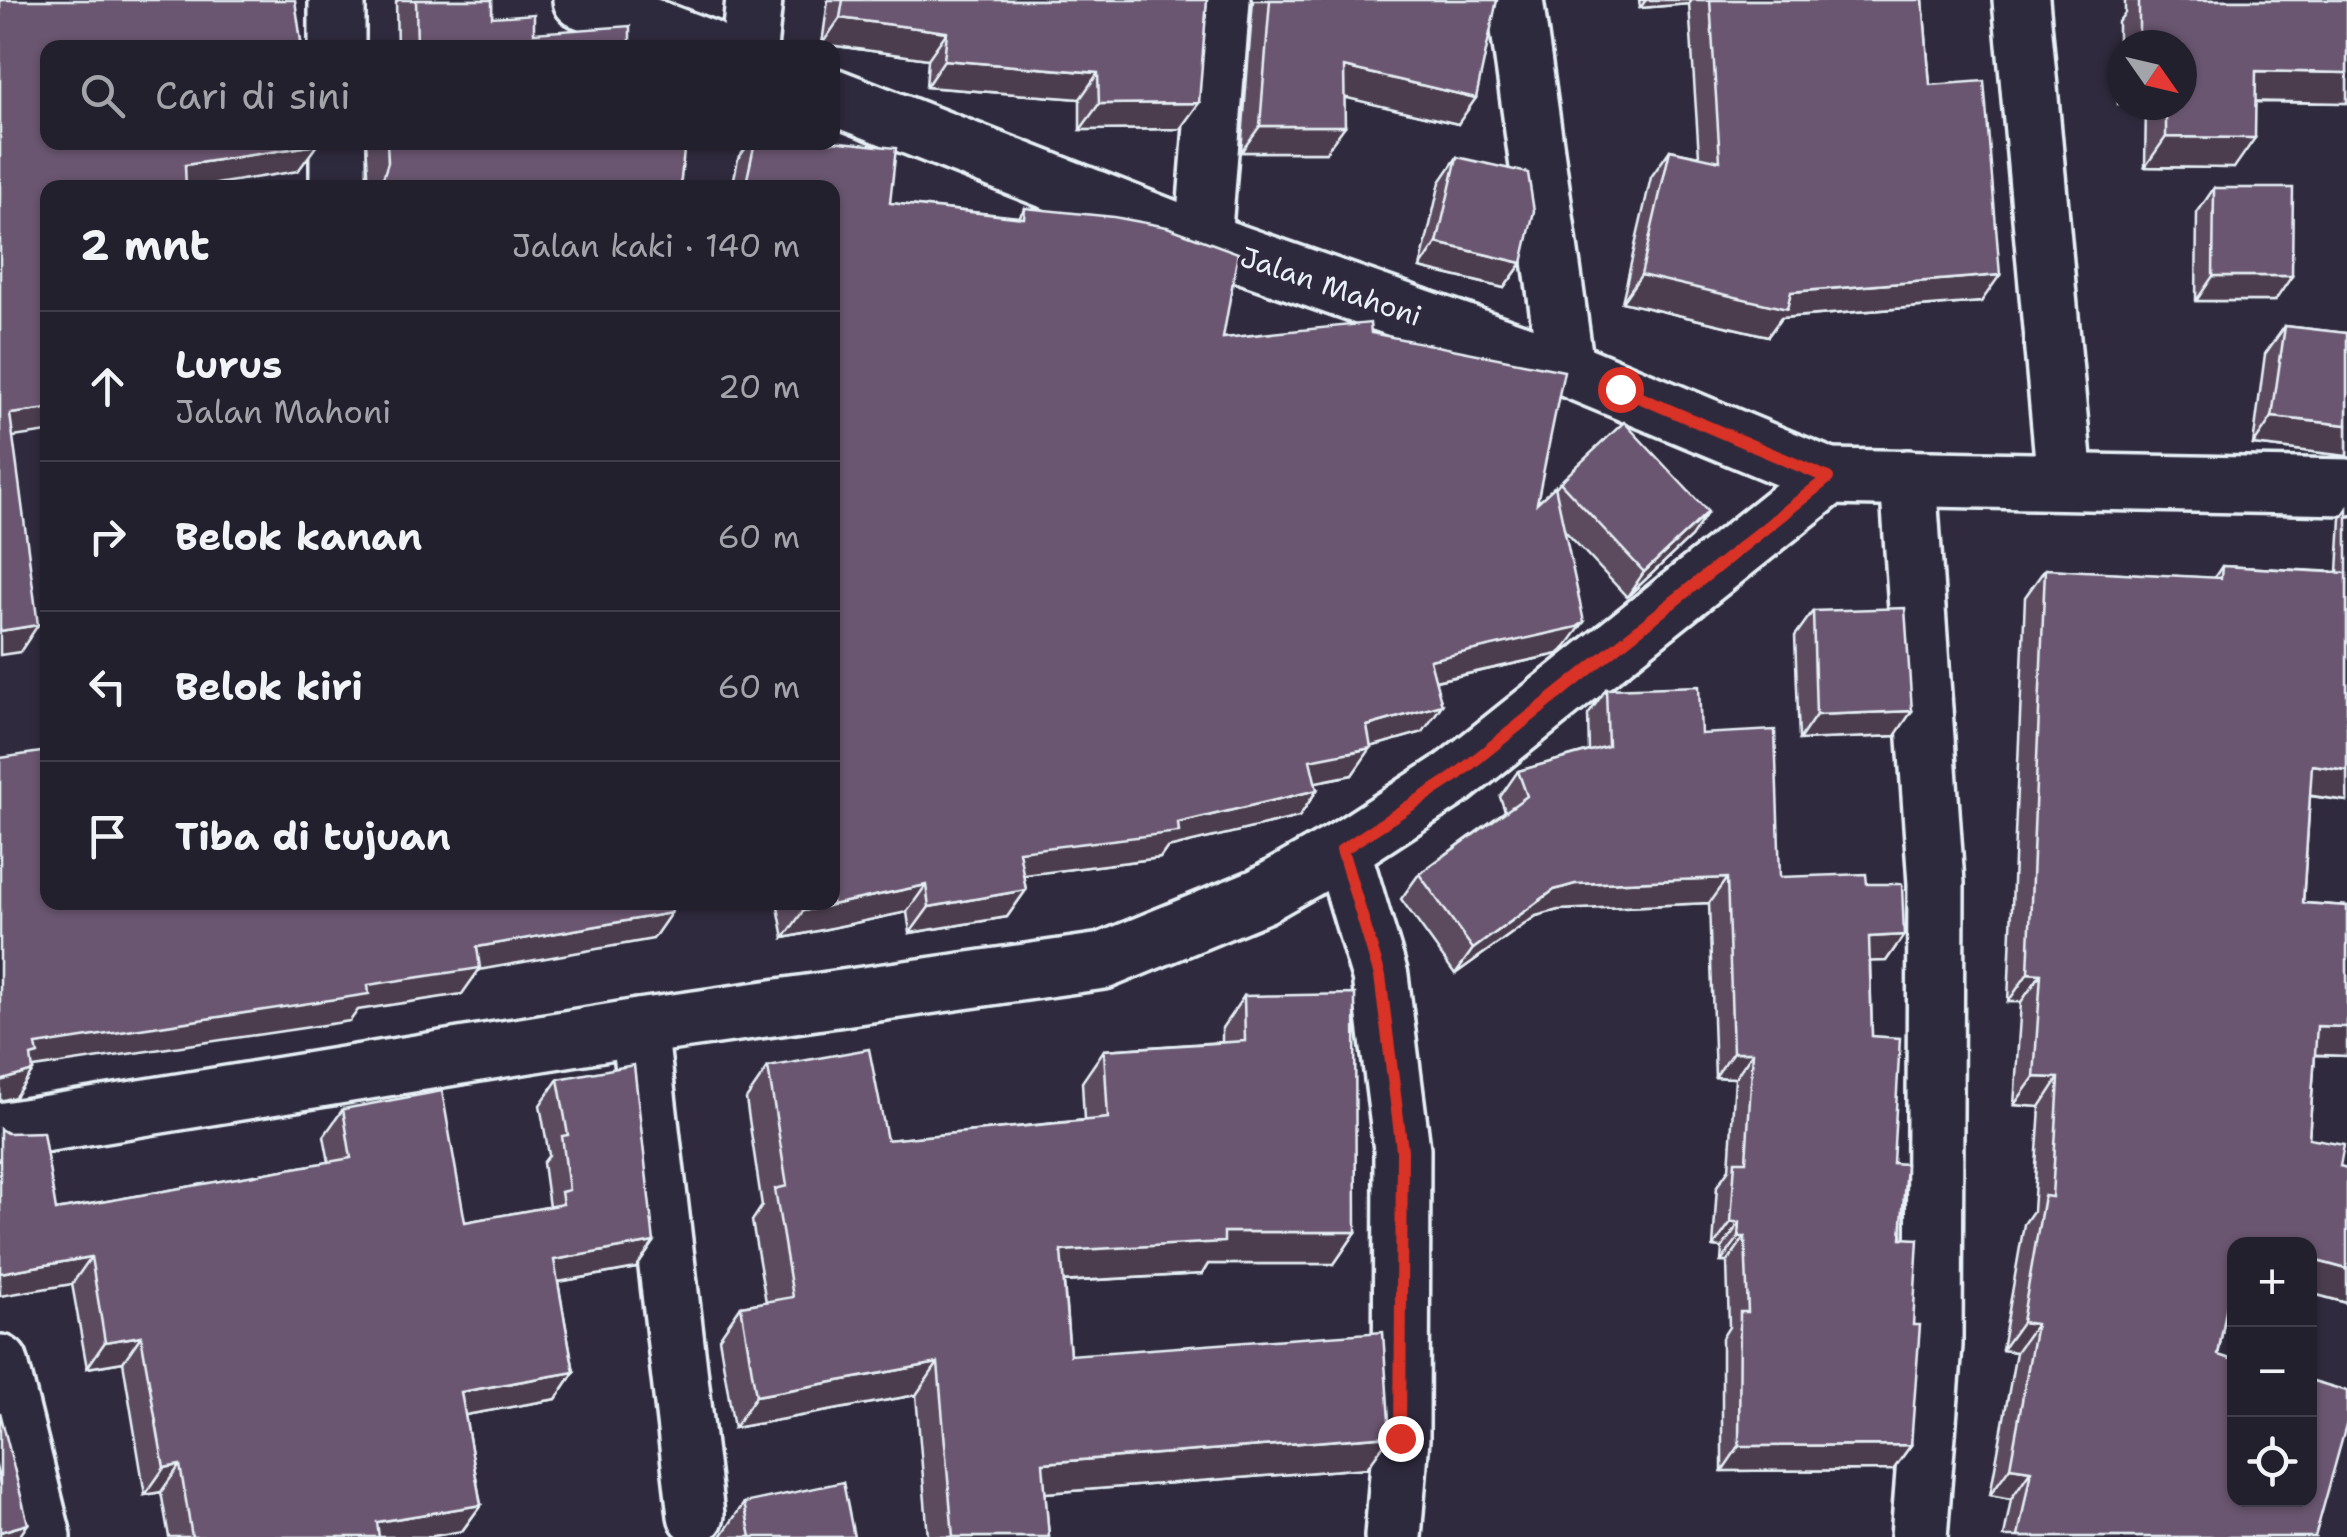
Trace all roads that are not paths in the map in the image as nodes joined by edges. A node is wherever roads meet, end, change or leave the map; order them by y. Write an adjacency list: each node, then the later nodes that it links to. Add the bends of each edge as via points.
1 (337, 0): 7 (street)
2 (582, 0): 8 (street)
3 (754, 0): 9 (street)
4 (1222, 0): 13 (street)
5 (1515, 0): 14 (street)
6 (2021, 0): 17 (street)
7 (338, 40)
8 (686, 40)
9 (750, 40)
10 (840, 99): 13 (street, Jalan Mahoni)
11 (338, 150): 12 (street)
12 (338, 180)
13 (1203, 241): 14 (street, Jalan Mahoni)
14 (1566, 368): 15 (street, Jalan Mahoni)
15 (1828, 478): 16 (street); 19 (street, via 1454,777)
16 (1908, 478): 17 (street); 26 (street, via 1936,883 1934,1345)
17 (2065, 481): 18 (street)
18 (2347, 487)
19 (1342, 850): 20 (street, via 1261,896 1103,961); 25 (street, via 1380,976 1402,1150)
20 (639, 1026): 21 (street); 23 (street)
21 (0, 1131)
22 (0, 1363): 24 (street)
23 (696, 1515)
24 (43, 1537)
25 (1393, 1537)
26 (1918, 1537)

